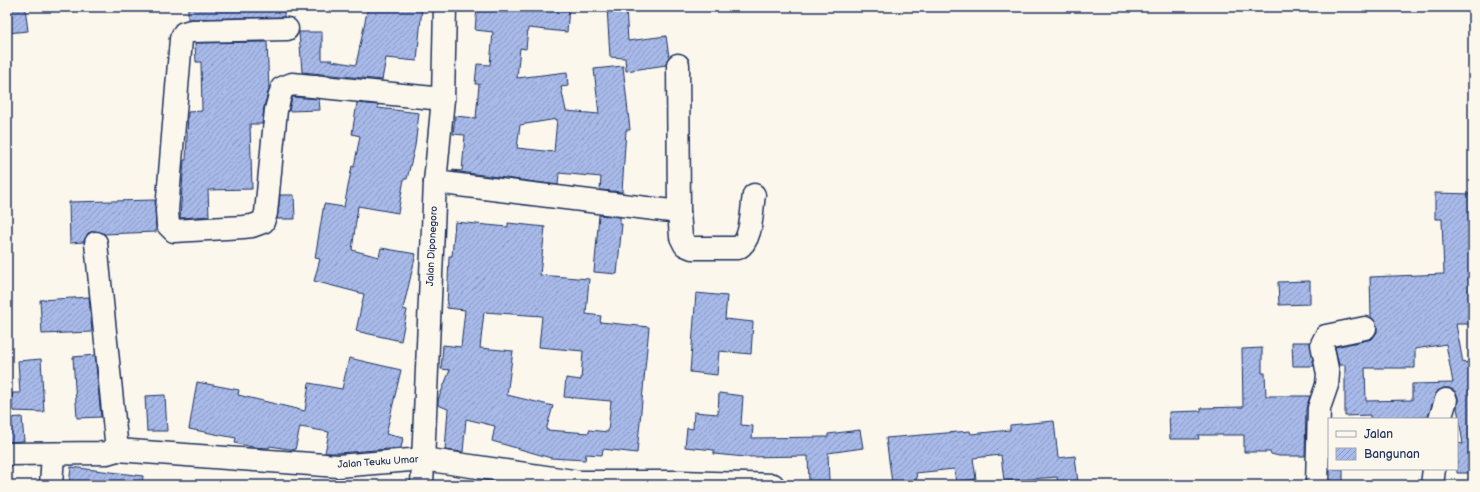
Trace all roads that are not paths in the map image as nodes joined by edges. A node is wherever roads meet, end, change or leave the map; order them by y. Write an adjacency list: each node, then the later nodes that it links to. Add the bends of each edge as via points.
1 (445, 7): 4 (street, Jalan Diponegoro)
2 (287, 29): 4 (street, via 184,33 181,40 166,210 168,225 174,231 243,227 263,222 276,110 282,88 292,84)
3 (678, 65): 7 (street)
4 (443, 99): 5 (street, Jalan Diponegoro)
5 (435, 182): 7 (street); 13 (street, Jalan Diponegoro)
6 (754, 195): 7 (street, via 748,237 744,245 738,248 692,248 685,245)
7 (679, 212)
8 (96, 242): 10 (street)
9 (1365, 328): 18 (street, via 1326,336 1322,344 1328,374 1319,408)
10 (117, 450): 12 (street, Jalan Teuku Umar, via 107,453); 13 (street, Jalan Teuku Umar, via 338,466)
11 (7, 454): 12 (street, Jalan Teuku Umar)
12 (54, 454): 15 (street)
13 (423, 459): 16 (street, Jalan Diponegoro); 17 (street, Jalan Teuku Umar, via 580,482)
14 (1434, 470): 19 (street)
15 (52, 485)
16 (422, 485)
17 (773, 485)
18 (1317, 485)
19 (1432, 485)

